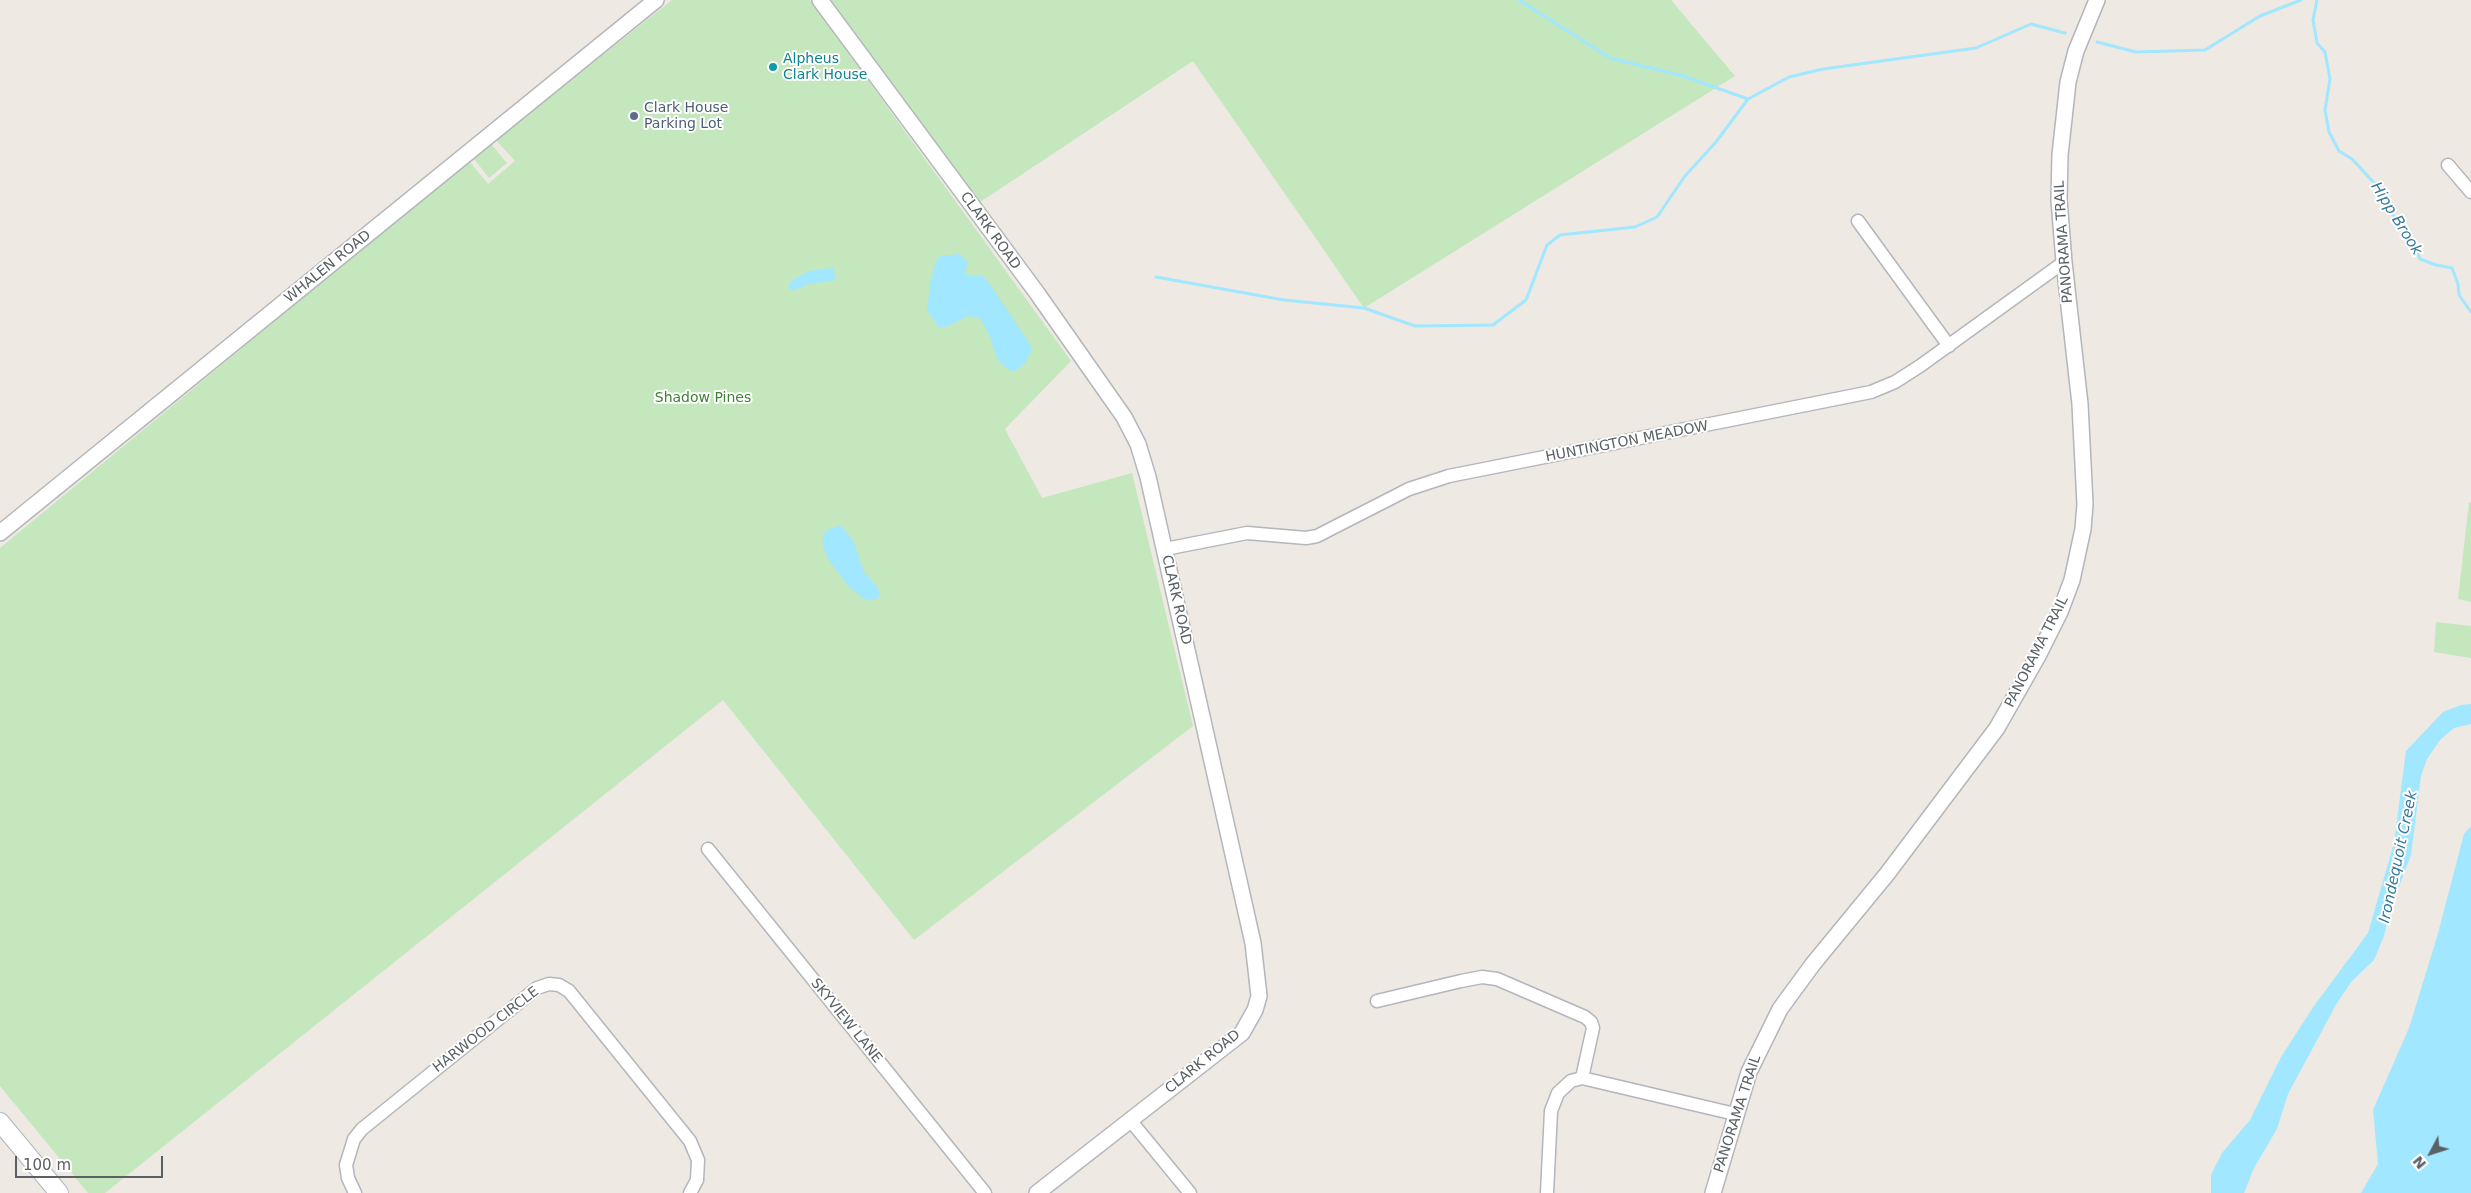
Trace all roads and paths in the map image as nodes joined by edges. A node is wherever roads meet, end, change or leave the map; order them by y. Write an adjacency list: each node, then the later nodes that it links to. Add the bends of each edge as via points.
1 (656, 0): 9 (street, WHALEN ROAD)
2 (820, 0): 10 (street, CLARK ROAD, via 1124,417 1143,459)
3 (2097, 0): 7 (street, PANORAMA TRAIL, via 2076,51 2063,110 2059,200)
4 (2448, 165): 5 (street)
5 (2471, 192)
6 (1858, 221): 8 (street)
7 (2064, 262): 8 (street, HUNTINGTON MEADOW); 14 (street, PANORAMA TRAIL, via 2080,404 2085,504 2078,554 2060,612 2011,706 1982,751 1780,1009 1749,1072)
8 (1949, 346): 10 (street, HUNTINGTON MEADOW, via 1895,382 1871,392 1448,476 1409,488 1317,536 1239,533)
9 (0, 533)
10 (1165, 549): 15 (street, CLARK ROAD, via 1253,943 1258,996 1256,1010 1242,1033)
11 (708, 848): 20 (street, SKYVIEW LANE)
12 (1377, 1001): 13 (street, via 1482,977 1497,979 1591,1022 1593,1028)
13 (1582, 1078): 14 (street); 23 (street, via 1563,1087 1553,1101)
14 (1735, 1114): 24 (street, PANORAMA TRAIL)
15 (1130, 1120): 21 (street, CLARK ROAD); 22 (street)
16 (0, 1122): 17 (main road)
17 (59, 1193)
18 (355, 1193): 19 (street, HARWOOD CIRCLE, via 346,1165 354,1139 362,1129 537,988 549,984 569,991 690,1141 698,1160 697,1180)
19 (690, 1193)
20 (984, 1193)
21 (1037, 1193)
22 (1190, 1193)
23 (1547, 1193)
24 (1713, 1193)

